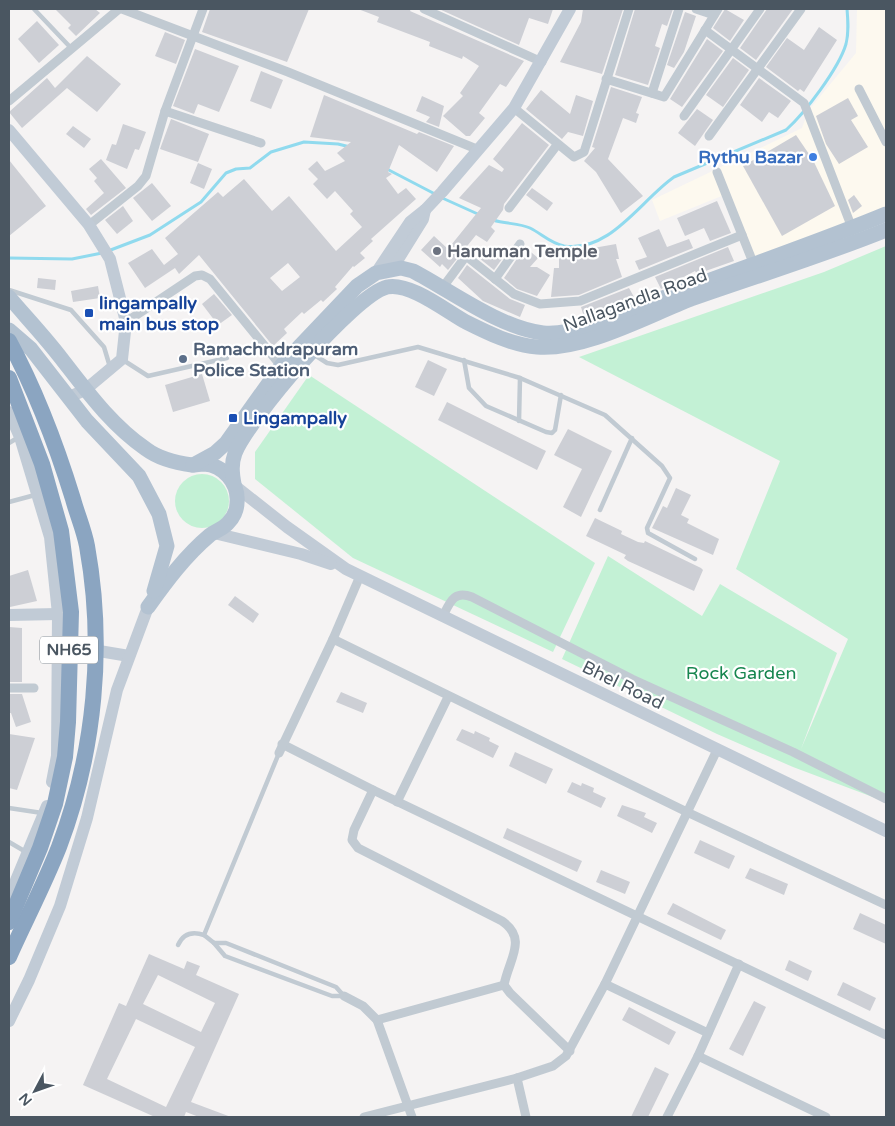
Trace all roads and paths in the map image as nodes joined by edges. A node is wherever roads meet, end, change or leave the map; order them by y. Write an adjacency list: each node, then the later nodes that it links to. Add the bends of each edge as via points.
1 (34, 9): 14 (lane)
2 (120, 9): 13 (street); 14 (street)
3 (204, 9): 13 (street)
4 (424, 9): 16 (street)
5 (570, 9): 16 (street)
6 (629, 9): 18 (street)
7 (679, 9): 20 (street)
8 (696, 9): 11 (street)
9 (760, 9): 15 (street)
10 (800, 9): 17 (street)
11 (716, 12): 12 (street)
12 (705, 30): 15 (street); 20 (street, via 664,96)
13 (193, 35): 23 (street); 30 (street)
14 (71, 48): 21 (street)
15 (731, 49): 17 (street); 24 (street)
16 (542, 62): 22 (street)
17 (758, 68): 26 (street); 36 (street, via 804,103)
18 (606, 79): 20 (street); 29 (street, via 584,152 574,157)
19 (859, 89): 27 (street)
20 (652, 93)
21 (9, 101)
22 (514, 108): 29 (street); 30 (street)
23 (166, 111): 28 (street); 35 (street, via 146,176)
24 (684, 116)
25 (9, 130): 35 (street)
26 (709, 136)
27 (886, 142)
28 (260, 144)
29 (557, 145): 33 (street)
30 (479, 150): 32 (street)
31 (717, 172): 38 (street)
32 (429, 206): 41 (street); 42 (street, via 410,222)
33 (509, 208)
34 (886, 214): 36 (main road, Nallagandla Road)
35 (91, 228): 47 (street, via 110,259)
36 (852, 228): 40 (main road, Nallagandla Road)
37 (886, 230): 50 (main road, Nallagandla Road, via 806,261)
38 (742, 235): 40 (street); 43 (street, via 580,300 540,304 514,294)
39 (520, 244): 43 (street)
40 (754, 264): 50 (main road, Nallagandla Road)
41 (392, 269): 42 (main road); 44 (main road, Nallagandla Road, via 413,271)
42 (376, 273): 57 (main road, via 357,286)
43 (495, 279): 44 (street, via 466,256)
44 (443, 287): 50 (main road, Nallagandla Road, via 519,327)
45 (9, 290): 58 (lane, via 71,310 104,347)
46 (9, 297): 48 (main road)
47 (126, 322): 55 (street); 57 (street, via 202,275 210,278)
48 (35, 327): 54 (main road); 61 (main road)
49 (9, 330): 54 (main road)
50 (573, 338): 52 (main road, Nallagandla Road, via 544,347 519,344 480,328 415,292 388,287 356,307)
51 (9, 341): 105 (highway, NH65, via 28,376 62,464 87,544 96,617 90,728 70,808 58,847)
52 (312, 353): 56 (lane, via 338,365 418,347); 69 (main road, via 243,439 232,466)
53 (227, 358): 55 (lane, via 148,376)
54 (40, 360): 63 (main road)
55 (122, 360): 58 (street)
56 (464, 360): 60 (lane); 65 (lane, via 469,388 477,398 486,406)
57 (281, 366): 68 (main road, via 226,442 215,453)
58 (110, 369): 61 (street)
59 (9, 378): 101 (highway, NH65, via 60,523 71,612 68,722 63,767 40,848)
60 (520, 378): 62 (lane); 65 (lane)
61 (85, 390): 63 (street); 68 (main road, via 145,449 156,456)
62 (561, 395): 65 (lane, via 552,434); 66 (lane, via 605,415)
63 (69, 397): 77 (main road, via 139,476 159,514 167,546)
64 (11, 416): 67 (street)
65 (519, 421)
66 (632, 438): 72 (lane); 74 (lane, via 670,478 647,528 648,533)
67 (14, 440): 70 (street)
68 (193, 465): 69 (main road, via 203,464 221,470)
69 (234, 485): 73 (main road, via 236,510 228,524); 75 (street)
70 (38, 494): 71 (lane); 78 (street, via 50,537)
71 (9, 502)
72 (600, 510)
73 (214, 533): 75 (street, via 301,554); 77 (main road, via 184,560)
74 (695, 559)
75 (346, 569): 76 (street, Bhel Road)
76 (360, 576): 80 (street, Bhel Road); 81 (street)
77 (148, 607): 83 (street)
78 (58, 614): 79 (street); 82 (street)
79 (9, 615)
80 (443, 616): 88 (street, Bhel Road); 90 (street, via 457,594 472,597 632,679 793,752)
81 (332, 640): 86 (street); 87 (street)
82 (58, 644): 83 (street); 93 (street, via 57,756)
83 (129, 656): 111 (street, via 116,690 87,818 60,906)
84 (9, 688): 85 (street)
85 (34, 688)
86 (448, 696): 91 (street); 94 (street)
87 (280, 748): 89 (street); 102 (lane)
88 (717, 750): 94 (street); 95 (street, Bhel Road)
89 (373, 790): 91 (street); 107 (street, via 352,840 358,848 513,929 517,940)
90 (886, 799)
91 (397, 802): 100 (street)
92 (9, 808): 93 (lane)
93 (44, 813): 97 (street)
94 (689, 813): 99 (street); 100 (street)
95 (886, 831)
96 (9, 842): 97 (lane)
97 (27, 853): 98 (street)
98 (9, 897)
99 (886, 905)
100 (638, 916): 106 (street); 108 (street)
101 (9, 922)
102 (204, 935): 103 (lane); 104 (lane, via 188,934)
103 (214, 943): 109 (lane, via 226,943 336,987); 109 (lane, via 225,956 332,996)
104 (178, 946)
105 (9, 958)
106 (739, 964): 112 (street); 113 (street)
107 (504, 984): 110 (street); 114 (street)
108 (605, 984): 112 (street); 114 (street)
109 (344, 996): 110 (street, via 363,1006)
110 (377, 1020): 117 (street)
111 (9, 1021)
112 (708, 1034): 115 (street)
113 (886, 1035)
114 (570, 1051): 116 (street, via 562,1061)
115 (698, 1056): 118 (street); 122 (street)
116 (517, 1078): 117 (street); 121 (street)
117 (409, 1105): 119 (street); 120 (street)
118 (809, 1114): 123 (street)
119 (364, 1117)
120 (412, 1117)
121 (526, 1117)
122 (667, 1117)
123 (826, 1117)

